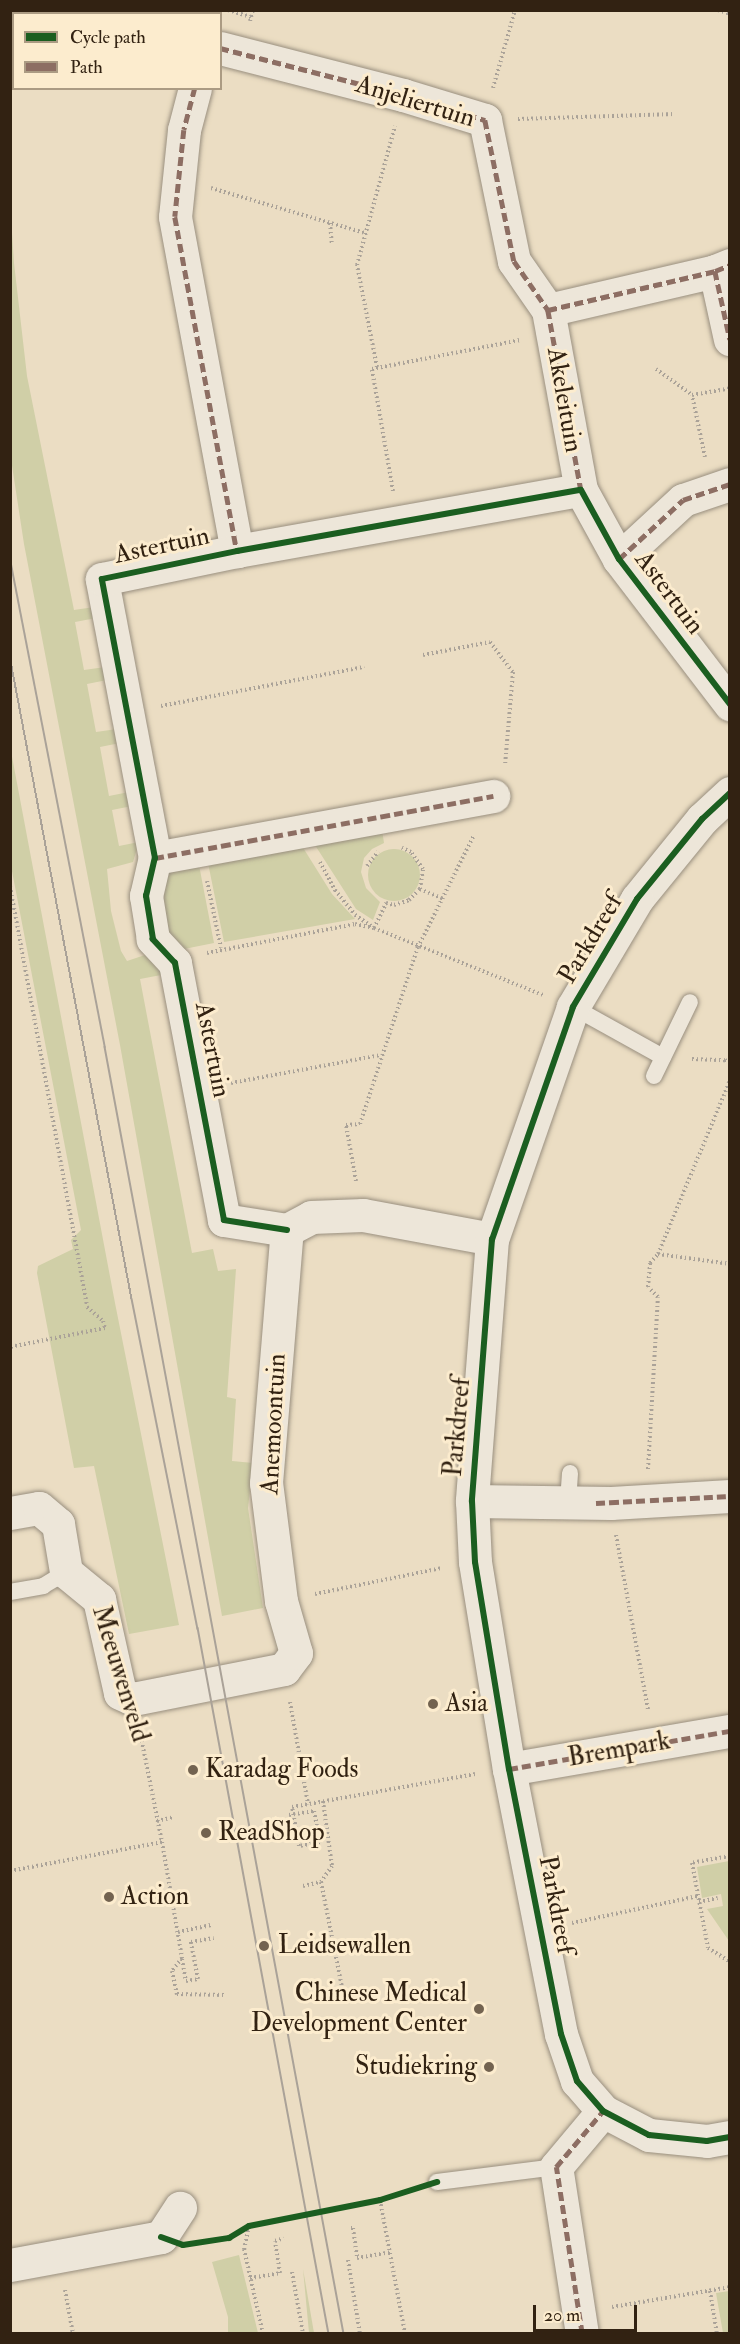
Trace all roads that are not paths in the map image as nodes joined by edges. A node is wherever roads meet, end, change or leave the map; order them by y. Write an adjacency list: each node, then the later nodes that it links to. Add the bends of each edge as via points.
1 (222, 49): 4 (street, Anjeliertuin, via 485,120 514,261)
2 (194, 90): 8 (street, via 184,130 175,217)
3 (722, 268): 4 (street); 5 (street)
4 (550, 322): 7 (street, Akeleituin)
5 (729, 339)
6 (721, 487): 9 (street, via 683,500)
7 (581, 490): 8 (street, Astertuin); 9 (street, Astertuin)
8 (237, 551): 13 (street, Astertuin, via 102,579)
9 (619, 559): 10 (street, Astertuin)
10 (729, 704)
11 (729, 793): 15 (street, Parkdreef, via 702,819 637,899)
12 (493, 796): 13 (street)
13 (155, 858): 18 (street, Astertuin, via 146,896 153,939 175,963 224,1220)
14 (690, 1002): 16 (lane)
15 (573, 1007): 16 (lane); 19 (street, Parkdreef)
16 (663, 1057): 17 (lane)
17 (654, 1076)
18 (287, 1230): 19 (street, via 311,1217 363,1215); 25 (street, Anemoontuin, via 266,1483 281,1601 296,1653)
19 (492, 1239): 21 (street, Parkdreef)
20 (729, 1496): 21 (street, via 616,1503 569,1488)
21 (472, 1501): 27 (street, Parkdreef, via 475,1562)
22 (10, 1513): 23 (street, via 39,1508 58,1524)
23 (66, 1572): 24 (lane, via 43,1586); 25 (street, Meeuwenveld, via 99,1599 120,1693 133,1699)
24 (10, 1592)
25 (284, 1669)
26 (729, 1731): 27 (street, Brempark)
27 (509, 1768): 28 (street, Parkdreef, via 564,2043 577,2081)
28 (603, 2111): 29 (street, via 649,2135 707,2140); 30 (street)
29 (729, 2137)
30 (556, 2167): 31 (lane); 34 (street)
31 (437, 2182)
32 (180, 2208): 33 (street, via 161,2237)
33 (10, 2265)
34 (581, 2323)

